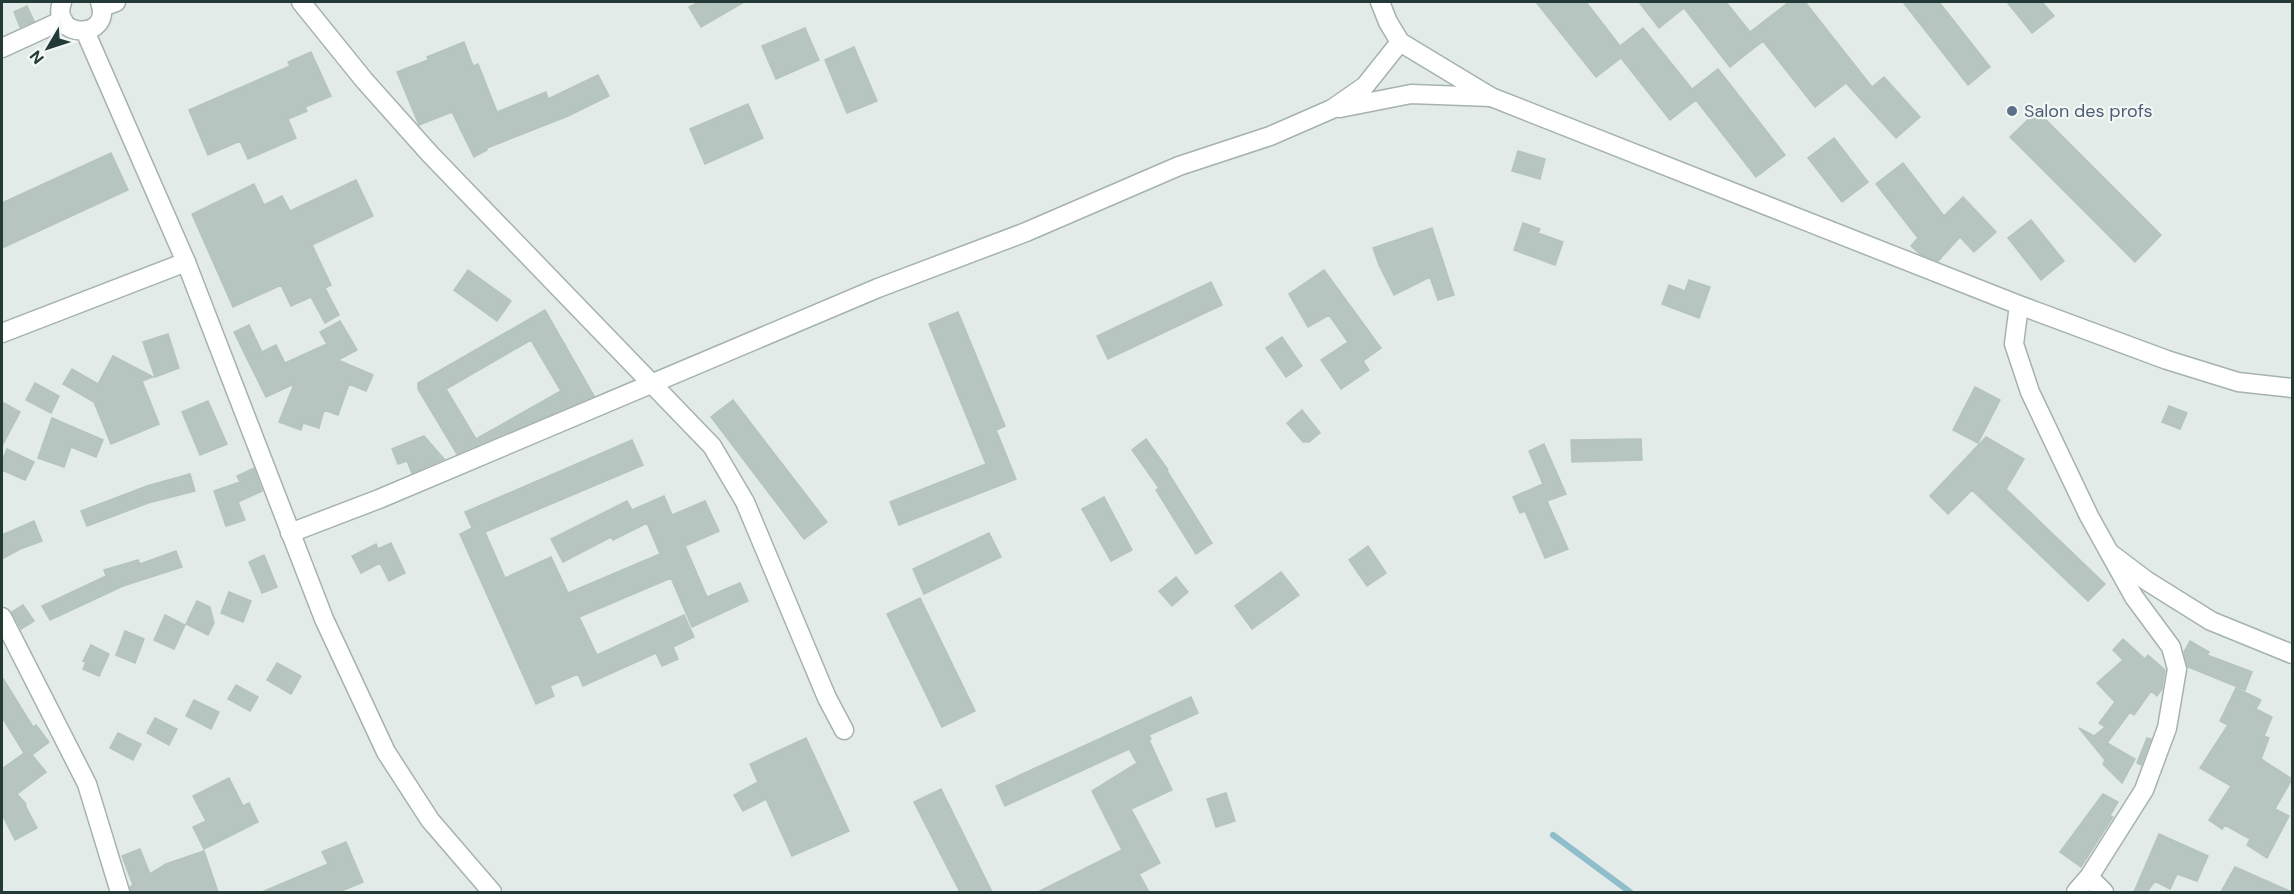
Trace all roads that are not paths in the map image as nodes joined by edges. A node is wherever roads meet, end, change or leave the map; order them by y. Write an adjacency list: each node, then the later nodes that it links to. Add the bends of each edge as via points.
1 (62, 2): 5 (street)
2 (301, 2): 14 (street, via 430,154)
3 (1380, 2): 7 (street)
4 (106, 3): 6 (street, via 98,23)
5 (63, 20): 6 (street, via 72,29); 8 (street)
6 (85, 31): 11 (street)
7 (1400, 42): 9 (street); 10 (street, via 1365,86)
8 (2, 48)
9 (1491, 97): 10 (street, via 1411,94); 12 (street)
10 (1332, 109): 14 (street, via 1270,136 1179,166)
11 (186, 262): 13 (street); 16 (street)
12 (2019, 305): 15 (street, via 2238,382); 17 (street, via 2014,344 2027,382)
13 (2, 333)
14 (652, 383): 16 (street); 20 (street, via 712,446 745,502)
15 (2292, 388)
16 (290, 533): 23 (street, via 324,620 387,752 430,820)
17 (2110, 553): 19 (street, via 2211,621); 21 (street, via 2134,597 2171,647 2177,669 2167,728 2144,790)
18 (2, 617): 22 (street, via 87,784)
19 (2292, 654)
20 (844, 730)
21 (2089, 877): 24 (street); 25 (street)
22 (120, 892)
23 (492, 892)
24 (2076, 892)
25 (2104, 892)

